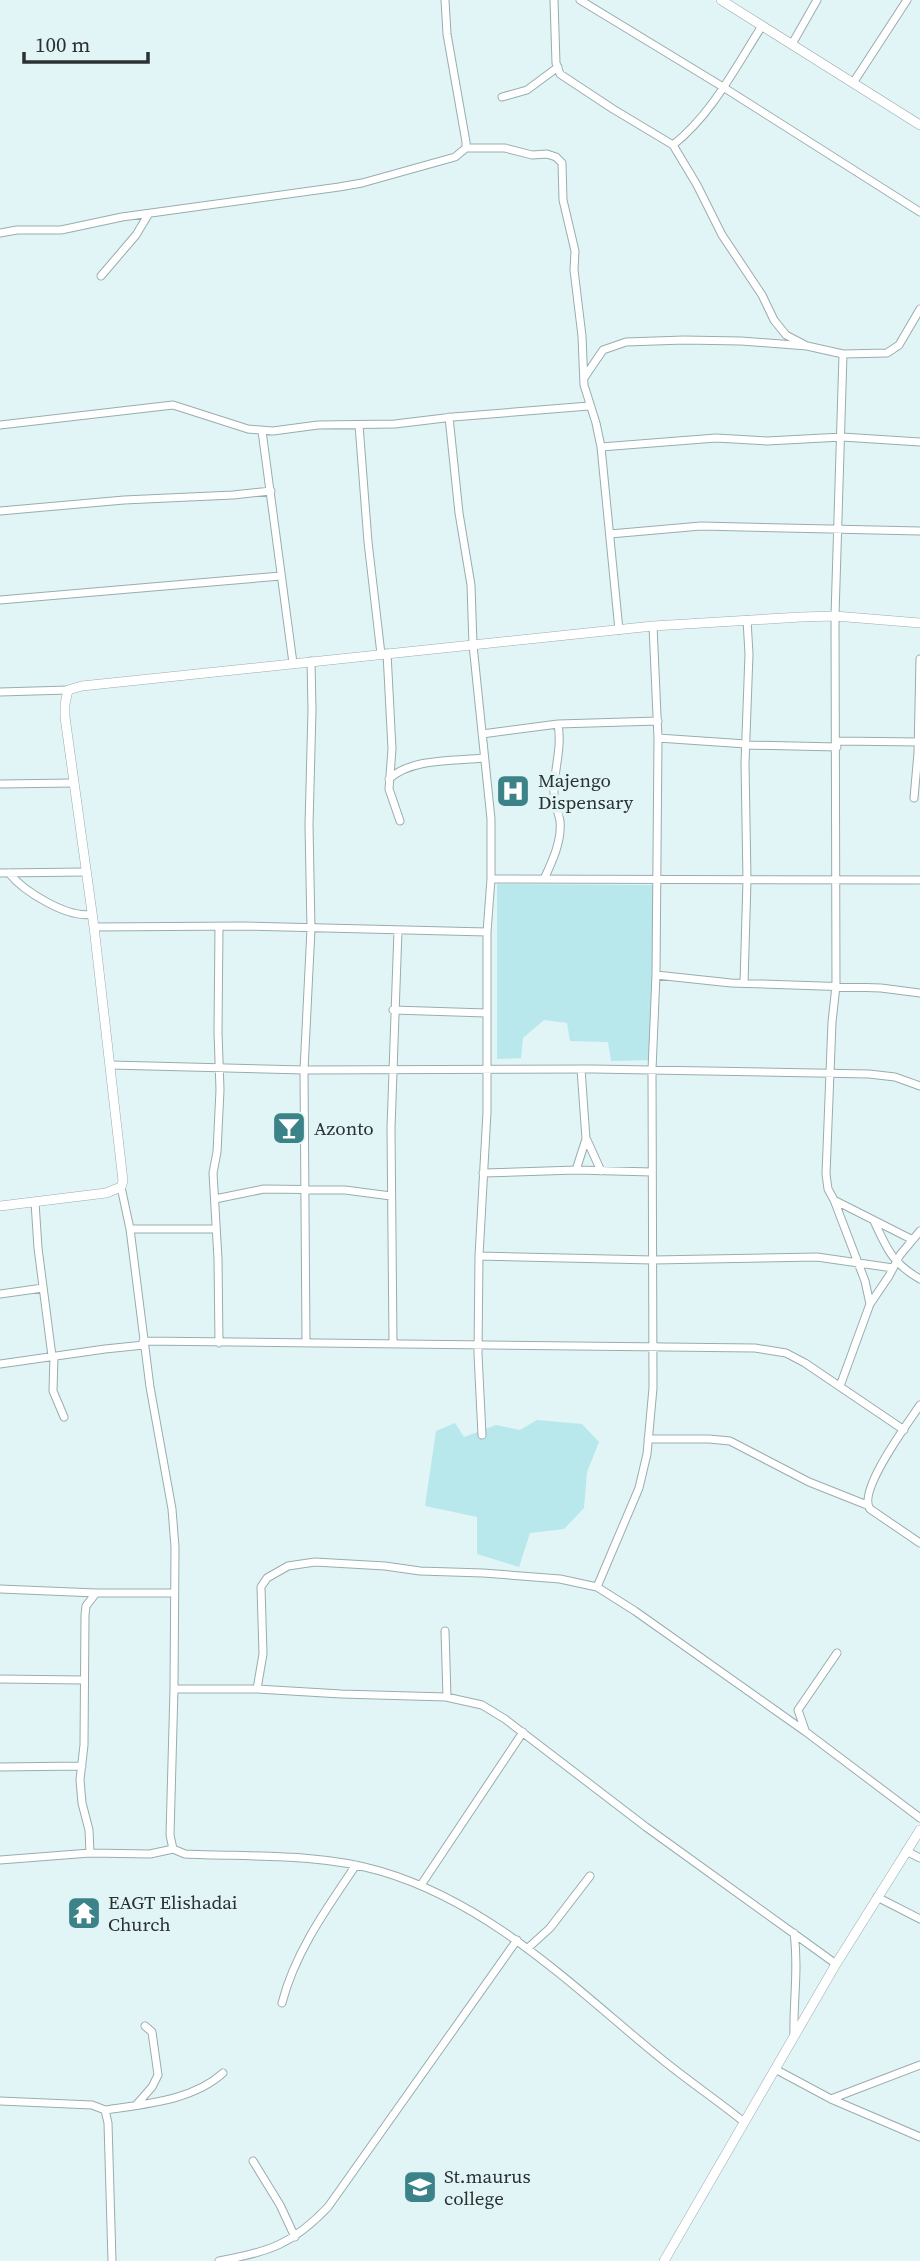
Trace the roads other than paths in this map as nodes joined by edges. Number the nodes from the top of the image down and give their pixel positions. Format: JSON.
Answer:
{"nodes":[{"id":1,"x":445,"y":0,"type":"edge"},
{"id":2,"x":554,"y":0,"type":"edge"},
{"id":3,"x":580,"y":0,"type":"edge"},
{"id":4,"x":721,"y":0,"type":"edge"},
{"id":5,"x":817,"y":0,"type":"edge"},
{"id":6,"x":907,"y":0,"type":"edge"},
{"id":7,"x":762,"y":26,"type":"junction"},
{"id":8,"x":792,"y":44,"type":"junction"},
{"id":9,"x":558,"y":67,"type":"junction"},
{"id":10,"x":853,"y":83,"type":"junction"},
{"id":11,"x":723,"y":87,"type":"junction"},
{"id":12,"x":502,"y":97,"type":"dead end"},
{"id":13,"x":920,"y":124,"type":"edge"},
{"id":14,"x":673,"y":145,"type":"junction"},
{"id":15,"x":466,"y":148,"type":"junction"},
{"id":16,"x":920,"y":212,"type":"edge"},
{"id":17,"x":148,"y":215,"type":"junction"},
{"id":18,"x":0,"y":233,"type":"edge"},
{"id":19,"x":101,"y":275,"type":"dead end"},
{"id":20,"x":920,"y":309,"type":"edge"},
{"id":21,"x":807,"y":346,"type":"junction"},
{"id":22,"x":843,"y":354,"type":"junction"},
{"id":23,"x":584,"y":378,"type":"junction"},
{"id":24,"x":589,"y":406,"type":"junction"},
{"id":25,"x":449,"y":417,"type":"junction"},
{"id":26,"x":0,"y":425,"type":"edge"},
{"id":27,"x":359,"y":425,"type":"junction"},
{"id":28,"x":262,"y":431,"type":"junction"},
{"id":29,"x":842,"y":437,"type":"junction"},
{"id":30,"x":920,"y":442,"type":"edge"},
{"id":31,"x":601,"y":447,"type":"junction"},
{"id":32,"x":271,"y":491,"type":"junction"},
{"id":33,"x":0,"y":510,"type":"edge"},
{"id":34,"x":839,"y":529,"type":"junction"},
{"id":35,"x":920,"y":531,"type":"edge"},
{"id":36,"x":610,"y":534,"type":"junction"},
{"id":37,"x":281,"y":576,"type":"junction"},
{"id":38,"x":0,"y":600,"type":"edge"},
{"id":39,"x":835,"y":616,"type":"junction"},
{"id":40,"x":747,"y":620,"type":"junction"},
{"id":41,"x":920,"y":623,"type":"edge"},
{"id":42,"x":653,"y":626,"type":"junction"},
{"id":43,"x":619,"y":630,"type":"junction"},
{"id":44,"x":473,"y":645,"type":"junction"},
{"id":45,"x":384,"y":653,"type":"junction"},
{"id":46,"x":920,"y":659,"type":"edge"},
{"id":47,"x":311,"y":661,"type":"junction"},
{"id":48,"x":293,"y":663,"type":"junction"},
{"id":49,"x":68,"y":690,"type":"junction"},
{"id":50,"x":0,"y":692,"type":"edge"},
{"id":51,"x":658,"y":720,"type":"junction"},
{"id":52,"x":558,"y":724,"type":"junction"},
{"id":53,"x":482,"y":734,"type":"junction"},
{"id":54,"x":658,"y":738,"type":"junction"},
{"id":55,"x":919,"y":742,"type":"edge"},
{"id":56,"x":837,"y":744,"type":"junction"},
{"id":57,"x":746,"y":745,"type":"junction"},
{"id":58,"x":484,"y":758,"type":"junction"},
{"id":59,"x":389,"y":780,"type":"junction"},
{"id":60,"x":73,"y":783,"type":"junction"},
{"id":61,"x":0,"y":784,"type":"edge"},
{"id":62,"x":914,"y":798,"type":"dead end"},
{"id":63,"x":400,"y":821,"type":"dead end"},
{"id":64,"x":85,"y":872,"type":"junction"},
{"id":65,"x":0,"y":873,"type":"edge"},
{"id":66,"x":9,"y":873,"type":"junction"},
{"id":67,"x":491,"y":879,"type":"junction"},
{"id":68,"x":544,"y":879,"type":"junction"},
{"id":69,"x":657,"y":879,"type":"junction"},
{"id":70,"x":747,"y":880,"type":"junction"},
{"id":71,"x":920,"y":880,"type":"edge"},
{"id":72,"x":835,"y":881,"type":"junction"},
{"id":73,"x":92,"y":914,"type":"junction"},
{"id":74,"x":94,"y":927,"type":"junction"},
{"id":75,"x":219,"y":928,"type":"junction"},
{"id":76,"x":311,"y":929,"type":"junction"},
{"id":77,"x":398,"y":930,"type":"junction"},
{"id":78,"x":487,"y":932,"type":"junction"},
{"id":79,"x":656,"y":975,"type":"junction"},
{"id":80,"x":744,"y":983,"type":"junction"},
{"id":81,"x":836,"y":986,"type":"junction"},
{"id":82,"x":920,"y":993,"type":"edge"},
{"id":83,"x":393,"y":1010,"type":"junction"},
{"id":84,"x":486,"y":1013,"type":"junction"},
{"id":85,"x":111,"y":1065,"type":"junction"},
{"id":86,"x":218,"y":1069,"type":"junction"},
{"id":87,"x":581,"y":1069,"type":"junction"},
{"id":88,"x":304,"y":1070,"type":"junction"},
{"id":89,"x":392,"y":1070,"type":"junction"},
{"id":90,"x":485,"y":1070,"type":"junction"},
{"id":91,"x":652,"y":1070,"type":"junction"},
{"id":92,"x":832,"y":1075,"type":"junction"},
{"id":93,"x":920,"y":1086,"type":"edge"},
{"id":94,"x":586,"y":1139,"type":"junction"},
{"id":95,"x":576,"y":1170,"type":"junction"},
{"id":96,"x":601,"y":1171,"type":"junction"},
{"id":97,"x":652,"y":1172,"type":"junction"},
{"id":98,"x":483,"y":1173,"type":"junction"},
{"id":99,"x":121,"y":1187,"type":"junction"},
{"id":100,"x":306,"y":1190,"type":"junction"},
{"id":101,"x":391,"y":1196,"type":"junction"},
{"id":102,"x":215,"y":1199,"type":"junction"},
{"id":103,"x":834,"y":1200,"type":"junction"},
{"id":104,"x":35,"y":1202,"type":"junction"},
{"id":105,"x":0,"y":1206,"type":"edge"},
{"id":106,"x":874,"y":1221,"type":"junction"},
{"id":107,"x":216,"y":1229,"type":"junction"},
{"id":108,"x":130,"y":1230,"type":"junction"},
{"id":109,"x":920,"y":1231,"type":"edge"},
{"id":110,"x":911,"y":1239,"type":"junction"},
{"id":111,"x":479,"y":1256,"type":"junction"},
{"id":112,"x":653,"y":1260,"type":"junction"},
{"id":113,"x":856,"y":1262,"type":"junction"},
{"id":114,"x":895,"y":1265,"type":"junction"},
{"id":115,"x":920,"y":1279,"type":"edge"},
{"id":116,"x":43,"y":1288,"type":"junction"},
{"id":117,"x":0,"y":1294,"type":"edge"},
{"id":118,"x":870,"y":1304,"type":"junction"},
{"id":119,"x":306,"y":1342,"type":"junction"},
{"id":120,"x":143,"y":1343,"type":"junction"},
{"id":121,"x":219,"y":1343,"type":"junction"},
{"id":122,"x":393,"y":1344,"type":"junction"},
{"id":123,"x":478,"y":1344,"type":"junction"},
{"id":124,"x":652,"y":1347,"type":"junction"},
{"id":125,"x":53,"y":1356,"type":"junction"},
{"id":126,"x":0,"y":1364,"type":"edge"},
{"id":127,"x":840,"y":1386,"type":"junction"},
{"id":128,"x":920,"y":1405,"type":"edge"},
{"id":129,"x":64,"y":1417,"type":"dead end"},
{"id":130,"x":904,"y":1430,"type":"junction"},
{"id":131,"x":482,"y":1435,"type":"dead end"},
{"id":132,"x":648,"y":1439,"type":"junction"},
{"id":133,"x":867,"y":1505,"type":"junction"},
{"id":134,"x":920,"y":1542,"type":"edge"},
{"id":135,"x":597,"y":1587,"type":"junction"},
{"id":136,"x":0,"y":1589,"type":"edge"},
{"id":137,"x":96,"y":1593,"type":"junction"},
{"id":138,"x":174,"y":1593,"type":"junction"},
{"id":139,"x":445,"y":1631,"type":"dead end"},
{"id":140,"x":837,"y":1653,"type":"dead end"},
{"id":141,"x":0,"y":1679,"type":"edge"},
{"id":142,"x":83,"y":1680,"type":"junction"},
{"id":143,"x":174,"y":1689,"type":"junction"},
{"id":144,"x":257,"y":1689,"type":"junction"},
{"id":145,"x":447,"y":1697,"type":"junction"},
{"id":146,"x":523,"y":1732,"type":"junction"},
{"id":147,"x":806,"y":1732,"type":"junction"},
{"id":148,"x":82,"y":1766,"type":"junction"},
{"id":149,"x":0,"y":1768,"type":"edge"},
{"id":150,"x":920,"y":1818,"type":"edge"},
{"id":151,"x":920,"y":1830,"type":"edge"},
{"id":152,"x":173,"y":1849,"type":"junction"},
{"id":153,"x":906,"y":1851,"type":"junction"},
{"id":154,"x":90,"y":1853,"type":"junction"},
{"id":155,"x":920,"y":1858,"type":"edge"},
{"id":156,"x":0,"y":1860,"type":"edge"},
{"id":157,"x":356,"y":1865,"type":"junction"},
{"id":158,"x":590,"y":1875,"type":"dead end"},
{"id":159,"x":421,"y":1885,"type":"junction"},
{"id":160,"x":877,"y":1897,"type":"junction"},
{"id":161,"x":920,"y":1919,"type":"edge"},
{"id":162,"x":794,"y":1933,"type":"junction"},
{"id":163,"x":517,"y":1940,"type":"junction"},
{"id":164,"x":527,"y":1948,"type":"junction"},
{"id":165,"x":836,"y":1964,"type":"junction"},
{"id":166,"x":282,"y":2003,"type":"dead end"},
{"id":167,"x":145,"y":2026,"type":"dead end"},
{"id":168,"x":794,"y":2036,"type":"junction"},
{"id":169,"x":920,"y":2065,"type":"edge"},
{"id":170,"x":775,"y":2069,"type":"junction"},
{"id":171,"x":223,"y":2073,"type":"dead end"},
{"id":172,"x":831,"y":2099,"type":"junction"},
{"id":173,"x":0,"y":2101,"type":"edge"},
{"id":174,"x":137,"y":2104,"type":"junction"},
{"id":175,"x":104,"y":2110,"type":"junction"},
{"id":176,"x":744,"y":2122,"type":"junction"},
{"id":177,"x":920,"y":2137,"type":"edge"},
{"id":178,"x":253,"y":2161,"type":"dead end"},
{"id":179,"x":295,"y":2237,"type":"junction"},
{"id":180,"x":112,"y":2261,"type":"edge"},
{"id":181,"x":219,"y":2261,"type":"edge"},
{"id":182,"x":664,"y":2261,"type":"edge"}],
"edges":[{"from":1,"to":15,"type":"street"},
{"from":2,"to":9,"type":"street"},
{"from":3,"to":11,"type":"street"},
{"from":4,"to":7,"type":"street"},
{"from":5,"to":8,"type":"street"},
{"from":6,"to":10,"type":"street"},
{"from":7,"to":8,"type":"street"},
{"from":7,"to":11,"type":"street"},
{"from":8,"to":10,"type":"street"},
{"from":9,"to":12,"type":"street"},
{"from":9,"to":14,"type":"street"},
{"from":10,"to":13,"type":"street"},
{"from":11,"to":14,"type":"street"},
{"from":11,"to":16,"type":"street"},
{"from":14,"to":21,"type":"street"},
{"from":15,"to":17,"type":"street"},
{"from":15,"to":23,"type":"street"},
{"from":17,"to":18,"type":"street"},
{"from":17,"to":19,"type":"street"},
{"from":20,"to":22,"type":"street"},
{"from":21,"to":22,"type":"street"},
{"from":21,"to":23,"type":"street"},
{"from":22,"to":29,"type":"street"},
{"from":23,"to":24,"type":"street"},
{"from":24,"to":25,"type":"street"},
{"from":24,"to":31,"type":"street"},
{"from":25,"to":27,"type":"street"},
{"from":25,"to":44,"type":"street"},
{"from":26,"to":28,"type":"street"},
{"from":27,"to":28,"type":"street"},
{"from":27,"to":45,"type":"street"},
{"from":28,"to":32,"type":"street"},
{"from":29,"to":30,"type":"street"},
{"from":29,"to":31,"type":"street"},
{"from":29,"to":34,"type":"street"},
{"from":31,"to":36,"type":"street"},
{"from":32,"to":33,"type":"street"},
{"from":32,"to":37,"type":"street"},
{"from":34,"to":35,"type":"street"},
{"from":34,"to":36,"type":"street"},
{"from":34,"to":39,"type":"street"},
{"from":36,"to":43,"type":"street"},
{"from":37,"to":38,"type":"street"},
{"from":37,"to":48,"type":"street"},
{"from":39,"to":40,"type":"street"},
{"from":39,"to":41,"type":"street"},
{"from":39,"to":56,"type":"street"},
{"from":40,"to":42,"type":"street"},
{"from":40,"to":57,"type":"street"},
{"from":42,"to":43,"type":"street"},
{"from":42,"to":51,"type":"street"},
{"from":43,"to":44,"type":"street"},
{"from":44,"to":45,"type":"street"},
{"from":44,"to":53,"type":"street"},
{"from":45,"to":47,"type":"street"},
{"from":45,"to":59,"type":"street"},
{"from":46,"to":55,"type":"street"},
{"from":47,"to":48,"type":"street"},
{"from":47,"to":76,"type":"street"},
{"from":48,"to":49,"type":"street"},
{"from":49,"to":50,"type":"street"},
{"from":49,"to":60,"type":"street"},
{"from":51,"to":52,"type":"street"},
{"from":51,"to":54,"type":"street"},
{"from":52,"to":53,"type":"street"},
{"from":52,"to":68,"type":"street"},
{"from":53,"to":58,"type":"street"},
{"from":54,"to":57,"type":"street"},
{"from":54,"to":69,"type":"street"},
{"from":55,"to":56,"type":"street"},
{"from":55,"to":62,"type":"street"},
{"from":56,"to":57,"type":"street"},
{"from":56,"to":72,"type":"street"},
{"from":57,"to":70,"type":"street"},
{"from":58,"to":59,"type":"street"},
{"from":58,"to":67,"type":"street"},
{"from":59,"to":63,"type":"street"},
{"from":60,"to":61,"type":"street"},
{"from":60,"to":64,"type":"street"},
{"from":64,"to":66,"type":"street"},
{"from":64,"to":73,"type":"street"},
{"from":65,"to":66,"type":"street"},
{"from":66,"to":73,"type":"street"},
{"from":67,"to":68,"type":"street"},
{"from":67,"to":78,"type":"street"},
{"from":68,"to":69,"type":"street"},
{"from":69,"to":70,"type":"street"},
{"from":69,"to":79,"type":"street"},
{"from":70,"to":72,"type":"street"},
{"from":70,"to":80,"type":"street"},
{"from":71,"to":72,"type":"street"},
{"from":72,"to":81,"type":"street"},
{"from":73,"to":74,"type":"street"},
{"from":74,"to":75,"type":"street"},
{"from":74,"to":85,"type":"street"},
{"from":75,"to":76,"type":"street"},
{"from":75,"to":86,"type":"street"},
{"from":76,"to":77,"type":"street"},
{"from":76,"to":88,"type":"street"},
{"from":77,"to":78,"type":"street"},
{"from":77,"to":83,"type":"street"},
{"from":78,"to":84,"type":"street"},
{"from":79,"to":80,"type":"street"},
{"from":79,"to":91,"type":"street"},
{"from":80,"to":81,"type":"street"},
{"from":81,"to":82,"type":"street"},
{"from":81,"to":92,"type":"street"},
{"from":83,"to":84,"type":"street"},
{"from":83,"to":89,"type":"street"},
{"from":84,"to":90,"type":"street"},
{"from":85,"to":86,"type":"street"},
{"from":85,"to":99,"type":"street"},
{"from":86,"to":88,"type":"street"},
{"from":86,"to":102,"type":"street"},
{"from":87,"to":90,"type":"street"},
{"from":87,"to":91,"type":"street"},
{"from":87,"to":94,"type":"street"},
{"from":88,"to":89,"type":"street"},
{"from":88,"to":100,"type":"street"},
{"from":89,"to":90,"type":"street"},
{"from":89,"to":101,"type":"street"},
{"from":90,"to":98,"type":"street"},
{"from":91,"to":92,"type":"street"},
{"from":91,"to":97,"type":"street"},
{"from":92,"to":93,"type":"street"},
{"from":92,"to":103,"type":"street"},
{"from":94,"to":95,"type":"street"},
{"from":94,"to":96,"type":"street"},
{"from":95,"to":96,"type":"street"},
{"from":95,"to":98,"type":"street"},
{"from":96,"to":97,"type":"street"},
{"from":97,"to":112,"type":"street"},
{"from":98,"to":111,"type":"street"},
{"from":99,"to":104,"type":"street"},
{"from":99,"to":108,"type":"street"},
{"from":100,"to":101,"type":"street"},
{"from":100,"to":102,"type":"street"},
{"from":100,"to":119,"type":"street"},
{"from":101,"to":122,"type":"street"},
{"from":102,"to":107,"type":"street"},
{"from":103,"to":106,"type":"street"},
{"from":103,"to":113,"type":"street"},
{"from":104,"to":105,"type":"street"},
{"from":104,"to":116,"type":"street"},
{"from":106,"to":110,"type":"street"},
{"from":106,"to":114,"type":"street"},
{"from":107,"to":108,"type":"street"},
{"from":107,"to":121,"type":"street"},
{"from":108,"to":120,"type":"street"},
{"from":109,"to":110,"type":"street"},
{"from":110,"to":114,"type":"street"},
{"from":111,"to":112,"type":"street"},
{"from":111,"to":123,"type":"street"},
{"from":112,"to":113,"type":"street"},
{"from":112,"to":124,"type":"street"},
{"from":113,"to":114,"type":"street"},
{"from":113,"to":118,"type":"street"},
{"from":114,"to":115,"type":"street"},
{"from":114,"to":118,"type":"street"},
{"from":116,"to":117,"type":"street"},
{"from":116,"to":125,"type":"street"},
{"from":118,"to":127,"type":"street"},
{"from":119,"to":121,"type":"street"},
{"from":119,"to":122,"type":"street"},
{"from":120,"to":121,"type":"street"},
{"from":120,"to":125,"type":"street"},
{"from":120,"to":138,"type":"street"},
{"from":122,"to":123,"type":"street"},
{"from":123,"to":124,"type":"street"},
{"from":123,"to":131,"type":"street"},
{"from":124,"to":127,"type":"street"},
{"from":124,"to":132,"type":"street"},
{"from":125,"to":126,"type":"street"},
{"from":125,"to":129,"type":"street"},
{"from":127,"to":130,"type":"street"},
{"from":128,"to":130,"type":"street"},
{"from":130,"to":133,"type":"street"},
{"from":132,"to":133,"type":"street"},
{"from":132,"to":135,"type":"street"},
{"from":133,"to":134,"type":"street"},
{"from":135,"to":144,"type":"street"},
{"from":135,"to":147,"type":"street"},
{"from":136,"to":137,"type":"street"},
{"from":137,"to":138,"type":"street"},
{"from":137,"to":142,"type":"street"},
{"from":138,"to":143,"type":"street"},
{"from":139,"to":145,"type":"street"},
{"from":140,"to":147,"type":"street"},
{"from":141,"to":142,"type":"street"},
{"from":142,"to":148,"type":"street"},
{"from":143,"to":144,"type":"street"},
{"from":143,"to":152,"type":"street"},
{"from":144,"to":145,"type":"street"},
{"from":145,"to":146,"type":"street"},
{"from":146,"to":159,"type":"street"},
{"from":146,"to":162,"type":"street"},
{"from":147,"to":150,"type":"street"},
{"from":148,"to":149,"type":"street"},
{"from":148,"to":154,"type":"street"},
{"from":151,"to":153,"type":"street"},
{"from":152,"to":154,"type":"street"},
{"from":152,"to":157,"type":"street"},
{"from":153,"to":155,"type":"street"},
{"from":153,"to":160,"type":"street"},
{"from":154,"to":156,"type":"street"},
{"from":157,"to":159,"type":"street"},
{"from":157,"to":166,"type":"street"},
{"from":158,"to":164,"type":"street"},
{"from":159,"to":163,"type":"street"},
{"from":160,"to":161,"type":"street"},
{"from":160,"to":165,"type":"street"},
{"from":162,"to":165,"type":"street"},
{"from":162,"to":168,"type":"street"},
{"from":163,"to":164,"type":"street"},
{"from":163,"to":179,"type":"street"},
{"from":164,"to":176,"type":"street"},
{"from":165,"to":168,"type":"street"},
{"from":167,"to":174,"type":"street"},
{"from":168,"to":170,"type":"street"},
{"from":169,"to":172,"type":"street"},
{"from":170,"to":172,"type":"street"},
{"from":170,"to":176,"type":"street"},
{"from":171,"to":174,"type":"street"},
{"from":172,"to":177,"type":"street"},
{"from":173,"to":175,"type":"street"},
{"from":174,"to":175,"type":"street"},
{"from":175,"to":180,"type":"street"},
{"from":176,"to":182,"type":"street"},
{"from":178,"to":179,"type":"street"},
{"from":179,"to":181,"type":"street"}]}
